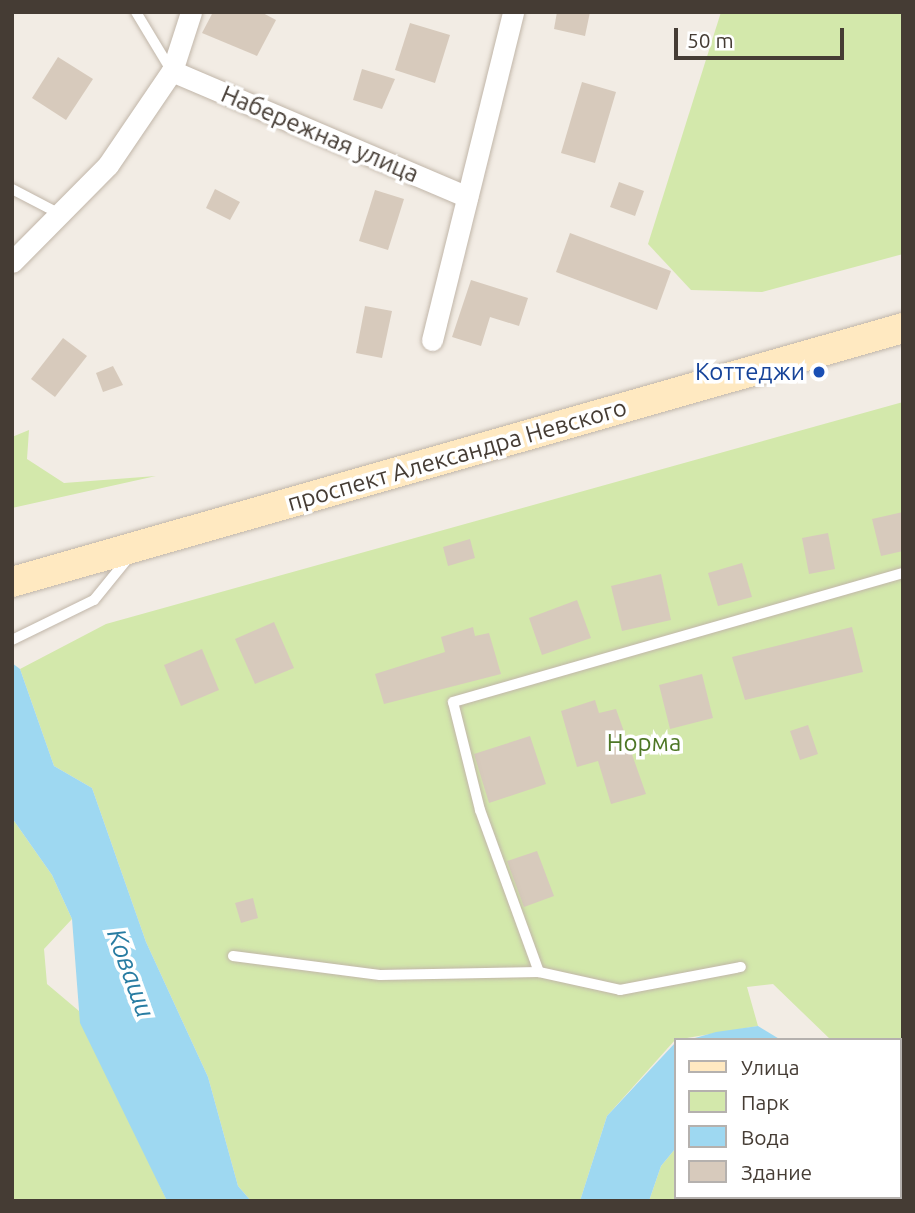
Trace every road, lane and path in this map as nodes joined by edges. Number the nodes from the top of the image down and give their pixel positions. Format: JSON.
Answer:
{"nodes":[{"id":1,"x":136,"y":12,"type":"edge"},
{"id":2,"x":191,"y":12,"type":"edge"},
{"id":3,"x":513,"y":12,"type":"edge"},
{"id":4,"x":172,"y":71,"type":"junction"},
{"id":5,"x":12,"y":189,"type":"edge"},
{"id":6,"x":467,"y":197,"type":"junction"},
{"id":7,"x":62,"y":215,"type":"junction"},
{"id":8,"x":12,"y":262,"type":"edge"},
{"id":9,"x":903,"y":328,"type":"edge"},
{"id":10,"x":432,"y":340,"type":"dead end"},
{"id":11,"x":138,"y":546,"type":"junction"},
{"id":12,"x":903,"y":573,"type":"edge"},
{"id":13,"x":17,"y":580,"type":"edge"},
{"id":14,"x":12,"y":640,"type":"edge"},
{"id":15,"x":233,"y":956,"type":"dead end"},
{"id":16,"x":741,"y":967,"type":"dead end"},
{"id":17,"x":539,"y":972,"type":"junction"}],
"edges":[{"from":1,"to":4,"type":"lane"},
{"from":2,"to":4,"type":"street"},
{"from":3,"to":6,"type":"street"},
{"from":4,"to":6,"type":"street","name":"Набережная улица"},
{"from":4,"to":7,"type":"street"},
{"from":5,"to":7,"type":"lane"},
{"from":6,"to":10,"type":"street"},
{"from":7,"to":8,"type":"street"},
{"from":9,"to":11,"type":"main road","name":"проспект Александра Невского"},
{"from":11,"to":13,"type":"main road","name":"проспект Александра Невского"},
{"from":11,"to":14,"type":"lane"},
{"from":12,"to":17,"type":"lane"},
{"from":15,"to":17,"type":"lane"},
{"from":16,"to":17,"type":"lane"}]}
